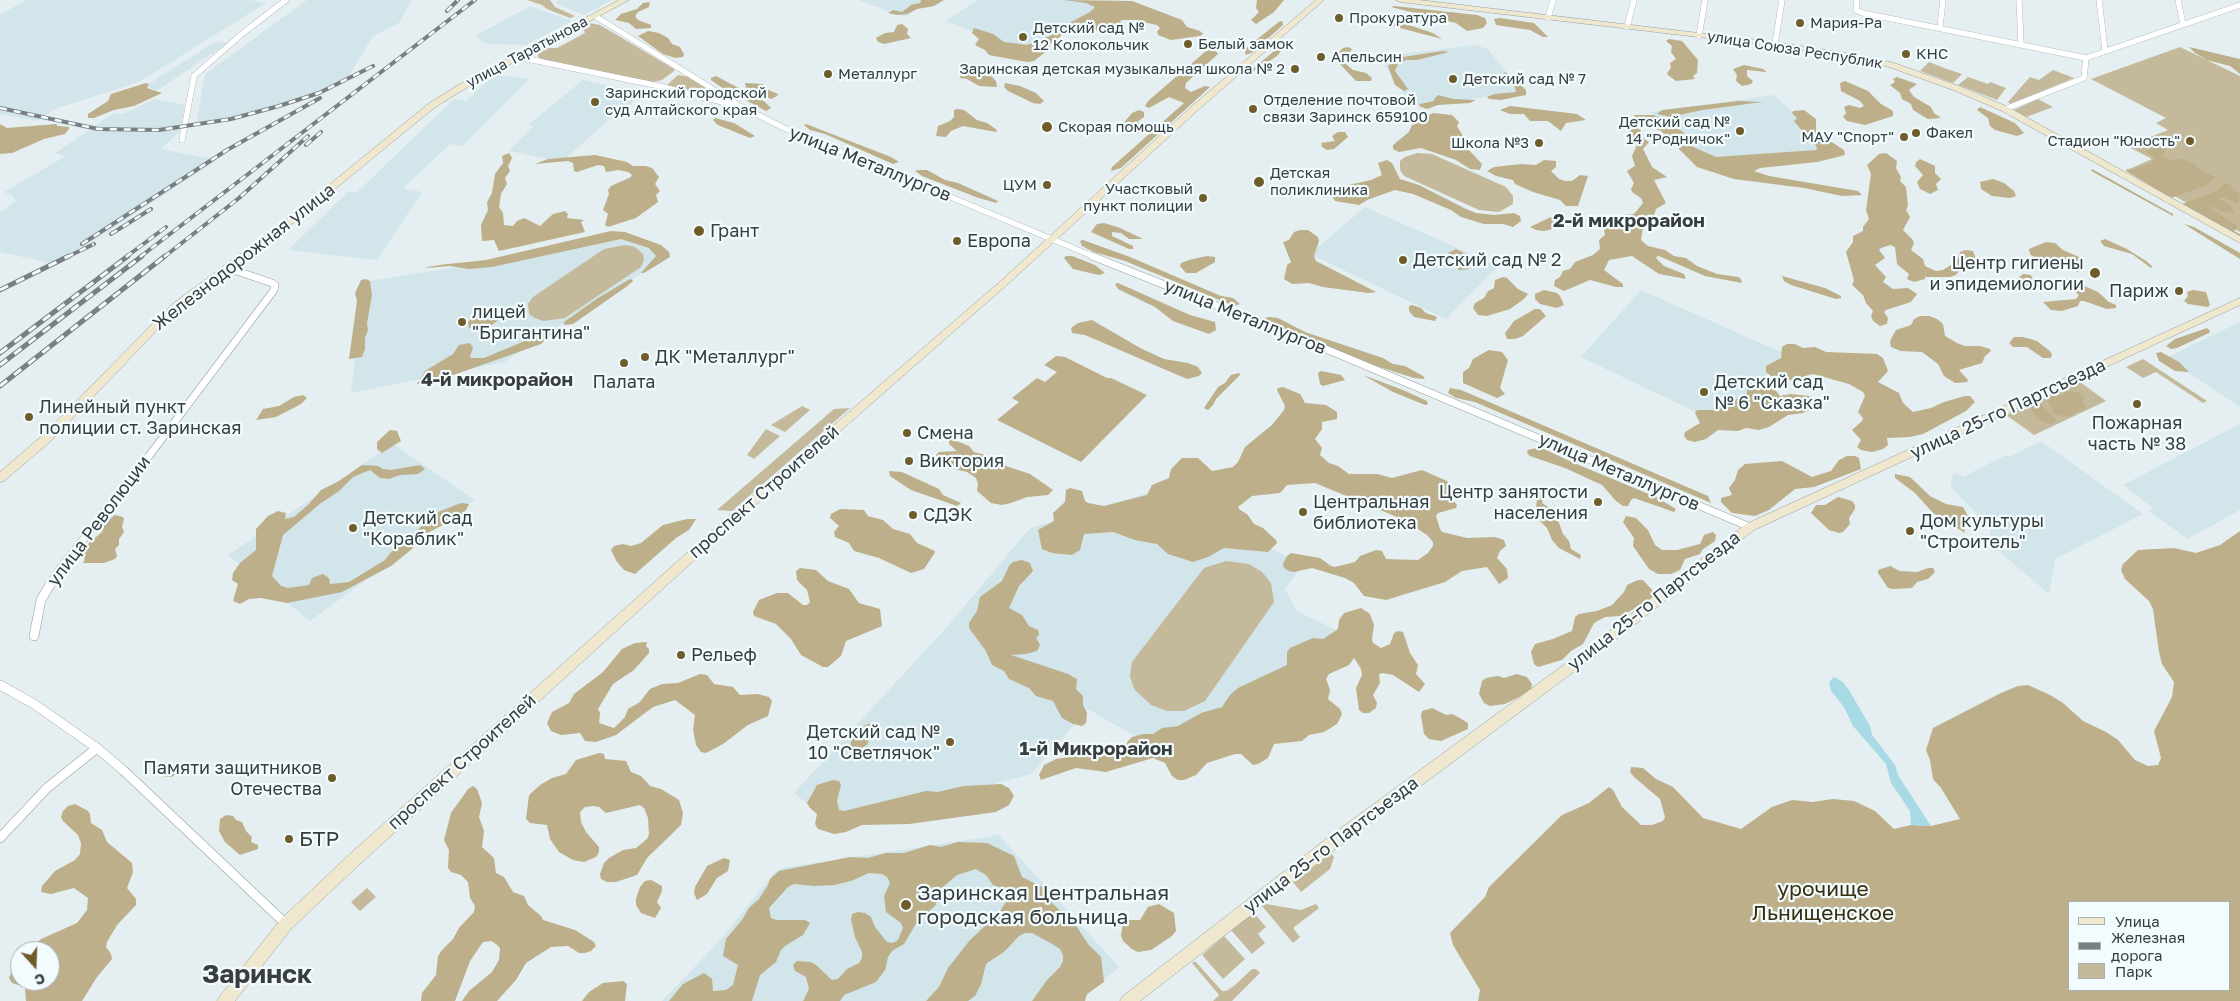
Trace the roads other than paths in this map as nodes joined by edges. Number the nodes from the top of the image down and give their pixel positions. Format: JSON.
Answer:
{"nodes":[{"id":1,"x":286,"y":0,"type":"edge"},
{"id":2,"x":625,"y":0,"type":"edge"},
{"id":3,"x":1320,"y":0,"type":"edge"},
{"id":4,"x":1400,"y":0,"type":"edge"},
{"id":5,"x":1553,"y":0,"type":"edge"},
{"id":6,"x":1634,"y":0,"type":"edge"},
{"id":7,"x":1705,"y":0,"type":"edge"},
{"id":8,"x":1782,"y":0,"type":"edge"},
{"id":9,"x":1857,"y":0,"type":"edge"},
{"id":10,"x":1943,"y":0,"type":"edge"},
{"id":11,"x":2019,"y":0,"type":"edge"},
{"id":12,"x":2099,"y":0,"type":"edge"},
{"id":13,"x":2178,"y":0,"type":"edge"},
{"id":14,"x":2240,"y":5,"type":"edge"},
{"id":15,"x":596,"y":16,"type":"junction"},
{"id":16,"x":1548,"y":18,"type":"junction"},
{"id":17,"x":2183,"y":24,"type":"junction"},
{"id":18,"x":1626,"y":27,"type":"junction"},
{"id":19,"x":1940,"y":27,"type":"junction"},
{"id":20,"x":1699,"y":36,"type":"junction"},
{"id":21,"x":2021,"y":43,"type":"junction"},
{"id":22,"x":1775,"y":44,"type":"junction"},
{"id":23,"x":2105,"y":50,"type":"junction"},
{"id":24,"x":518,"y":57,"type":"junction"},
{"id":25,"x":2086,"y":58,"type":"junction"},
{"id":26,"x":431,"y":106,"type":"joint"},
{"id":27,"x":740,"y":106,"type":"junction"},
{"id":28,"x":2005,"y":110,"type":"junction"},
{"id":29,"x":182,"y":140,"type":"dead end"},
{"id":30,"x":1052,"y":238,"type":"junction"},
{"id":31,"x":2240,"y":240,"type":"edge"},
{"id":32,"x":228,"y":268,"type":"junction"},
{"id":33,"x":2240,"y":301,"type":"edge"},
{"id":34,"x":0,"y":478,"type":"edge"},
{"id":35,"x":1750,"y":527,"type":"junction"},
{"id":36,"x":34,"y":636,"type":"dead end"},
{"id":37,"x":0,"y":685,"type":"edge"},
{"id":38,"x":97,"y":748,"type":"junction"},
{"id":39,"x":0,"y":838,"type":"edge"},
{"id":40,"x":286,"y":924,"type":"junction"},
{"id":41,"x":225,"y":1001,"type":"edge"},
{"id":42,"x":1128,"y":1001,"type":"edge"}],
"edges":[{"from":1,"to":29,"type":"street"},
{"from":2,"to":15,"type":"street","name":"улица Таратынова"},
{"from":3,"to":30,"type":"street","name":"проспект Строителей"},
{"from":4,"to":16,"type":"street","name":"улица Союза Республик"},
{"from":5,"to":16,"type":"street"},
{"from":6,"to":18,"type":"street"},
{"from":7,"to":20,"type":"street"},
{"from":8,"to":22,"type":"street"},
{"from":9,"to":19,"type":"street"},
{"from":10,"to":19,"type":"street"},
{"from":11,"to":21,"type":"street"},
{"from":12,"to":23,"type":"street"},
{"from":13,"to":17,"type":"street"},
{"from":14,"to":17,"type":"street"},
{"from":15,"to":24,"type":"street","name":"улица Таратынова"},
{"from":15,"to":27,"type":"street","name":"улица Металлургов"},
{"from":16,"to":18,"type":"street","name":"улица Союза Республик"},
{"from":17,"to":23,"type":"street"},
{"from":18,"to":20,"type":"street","name":"улица Союза Республик"},
{"from":19,"to":21,"type":"street"},
{"from":20,"to":22,"type":"street","name":"улица Союза Республик"},
{"from":21,"to":25,"type":"street"},
{"from":22,"to":28,"type":"street","name":"улица Союза Республик"},
{"from":23,"to":25,"type":"street"},
{"from":24,"to":26,"type":"street","name":"улица Таратынова"},
{"from":24,"to":27,"type":"street","name":"улица Металлургов"},
{"from":25,"to":28,"type":"street"},
{"from":26,"to":32,"type":"street","name":"Железнодорожная улица"},
{"from":27,"to":30,"type":"street","name":"улица Металлургов"},
{"from":28,"to":31,"type":"street","name":"улица Союза Республик"},
{"from":30,"to":35,"type":"street","name":"улица Металлургов"},
{"from":30,"to":40,"type":"street","name":"проспект Строителей"},
{"from":32,"to":34,"type":"street","name":"Железнодорожная улица"},
{"from":32,"to":36,"type":"street","name":"улица Революции"},
{"from":33,"to":35,"type":"street","name":"улица 25-го Партсъезда"},
{"from":35,"to":42,"type":"street","name":"улица 25-го Партсъезда"},
{"from":37,"to":38,"type":"street"},
{"from":38,"to":39,"type":"street"},
{"from":38,"to":40,"type":"street"},
{"from":40,"to":41,"type":"street","name":"проспект Строителей"}]}
